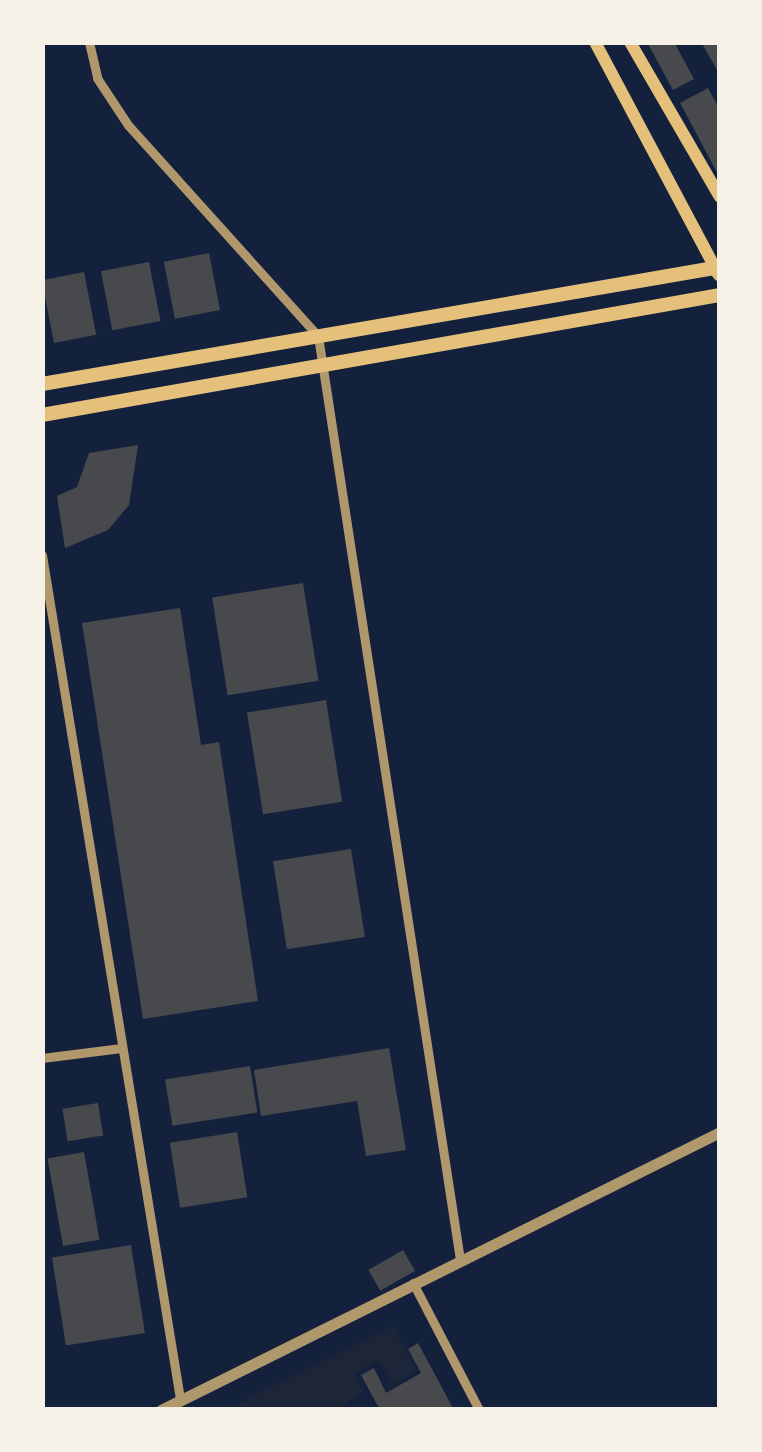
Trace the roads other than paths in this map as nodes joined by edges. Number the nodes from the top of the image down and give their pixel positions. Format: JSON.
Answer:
{"nodes":[{"id":1,"x":88,"y":42,"type":"edge"},
{"id":2,"x":595,"y":42,"type":"edge"},
{"id":3,"x":630,"y":42,"type":"edge"},
{"id":4,"x":720,"y":197,"type":"edge"},
{"id":5,"x":718,"y":270,"type":"edge"},
{"id":6,"x":720,"y":296,"type":"edge"},
{"id":7,"x":318,"y":336,"type":"junction"},
{"id":8,"x":323,"y":366,"type":"junction"},
{"id":9,"x":42,"y":384,"type":"edge"},
{"id":10,"x":42,"y":415,"type":"edge"},
{"id":11,"x":42,"y":555,"type":"edge"},
{"id":12,"x":121,"y":1048,"type":"junction"},
{"id":13,"x":42,"y":1058,"type":"edge"},
{"id":14,"x":720,"y":1132,"type":"edge"},
{"id":15,"x":460,"y":1260,"type":"junction"},
{"id":16,"x":413,"y":1284,"type":"junction"},
{"id":17,"x":180,"y":1399,"type":"junction"},
{"id":18,"x":160,"y":1410,"type":"edge"},
{"id":19,"x":479,"y":1410,"type":"edge"}],
"edges":[{"from":1,"to":7,"type":"street"},
{"from":2,"to":5,"type":"main road"},
{"from":3,"to":4,"type":"main road"},
{"from":5,"to":7,"type":"main road"},
{"from":6,"to":8,"type":"main road"},
{"from":7,"to":8,"type":"street"},
{"from":7,"to":9,"type":"main road"},
{"from":8,"to":10,"type":"main road"},
{"from":8,"to":15,"type":"street"},
{"from":11,"to":12,"type":"street"},
{"from":12,"to":13,"type":"street"},
{"from":12,"to":17,"type":"street"},
{"from":14,"to":15,"type":"street"},
{"from":15,"to":16,"type":"street"},
{"from":16,"to":17,"type":"street"},
{"from":16,"to":19,"type":"street"},
{"from":17,"to":18,"type":"street"}]}
